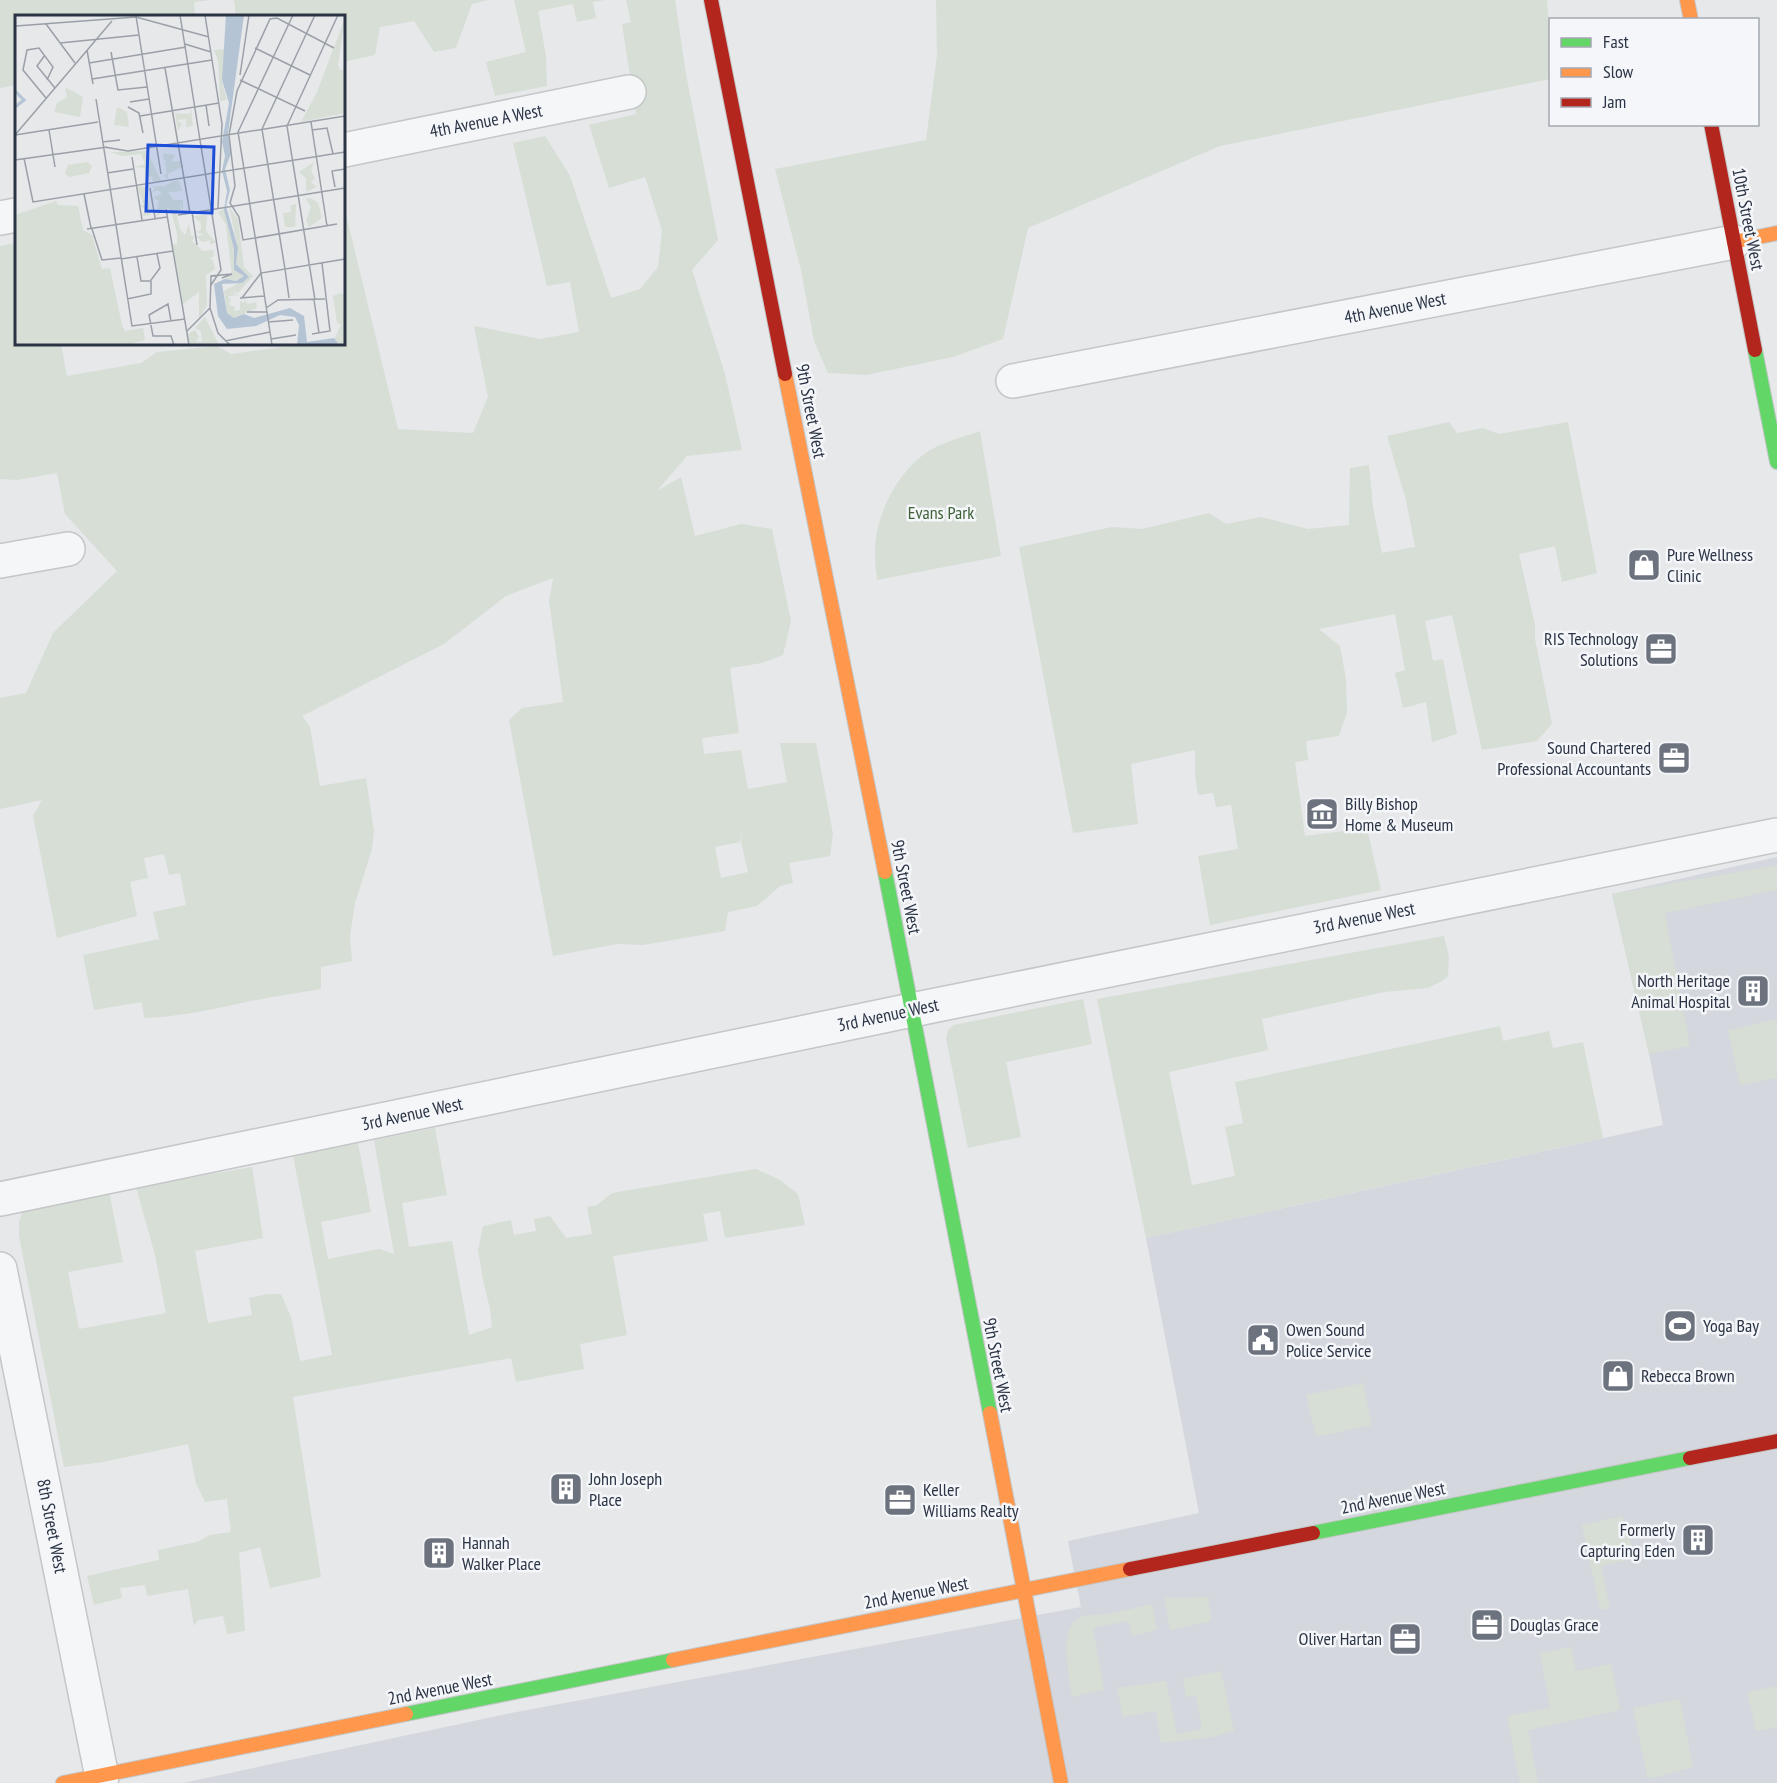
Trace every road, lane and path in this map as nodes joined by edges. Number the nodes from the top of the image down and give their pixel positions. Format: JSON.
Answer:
{"nodes":[{"id":1,"x":711,"y":0,"type":"edge"},
{"id":2,"x":1687,"y":0,"type":"edge"},
{"id":3,"x":1691,"y":18,"type":"edge"},
{"id":4,"x":629,"y":92,"type":"dead end"},
{"id":5,"x":1711,"y":126,"type":"edge"},
{"id":6,"x":345,"y":150,"type":"edge"},
{"id":7,"x":15,"y":215,"type":"edge"},
{"id":8,"x":0,"y":218,"type":"edge"},
{"id":9,"x":1777,"y":233,"type":"edge"},
{"id":10,"x":1734,"y":242,"type":"junction"},
{"id":11,"x":1013,"y":381,"type":"dead end"},
{"id":12,"x":1777,"y":462,"type":"edge"},
{"id":13,"x":68,"y":549,"type":"dead end"},
{"id":14,"x":0,"y":561,"type":"edge"},
{"id":15,"x":1777,"y":835,"type":"edge"},
{"id":16,"x":912,"y":1010,"type":"junction"},
{"id":17,"x":0,"y":1199,"type":"edge"},
{"id":18,"x":0,"y":1269,"type":"edge"},
{"id":19,"x":1777,"y":1441,"type":"edge"},
{"id":20,"x":1022,"y":1590,"type":"junction"},
{"id":21,"x":103,"y":1780,"type":"edge"},
{"id":22,"x":63,"y":1783,"type":"edge"},
{"id":23,"x":1061,"y":1783,"type":"edge"}],
"edges":[{"from":1,"to":16,"type":"street","name":"9th Street West"},
{"from":2,"to":3,"type":"street"},
{"from":4,"to":6,"type":"street","name":"4th Avenue A West"},
{"from":5,"to":10,"type":"street","name":"10th Street West"},
{"from":7,"to":8,"type":"street"},
{"from":9,"to":10,"type":"street","name":"4th Avenue West"},
{"from":10,"to":11,"type":"street","name":"4th Avenue West"},
{"from":10,"to":12,"type":"street","name":"10th Street West"},
{"from":13,"to":14,"type":"street"},
{"from":15,"to":16,"type":"street","name":"3rd Avenue West"},
{"from":16,"to":17,"type":"street","name":"3rd Avenue West"},
{"from":16,"to":20,"type":"street","name":"9th Street West"},
{"from":18,"to":21,"type":"street","name":"8th Street West"},
{"from":19,"to":20,"type":"street","name":"2nd Avenue West"},
{"from":20,"to":21,"type":"street","name":"2nd Avenue West"},
{"from":20,"to":23,"type":"street","name":"9th Street West"},
{"from":21,"to":22,"type":"street","name":"2nd Avenue West"}]}
